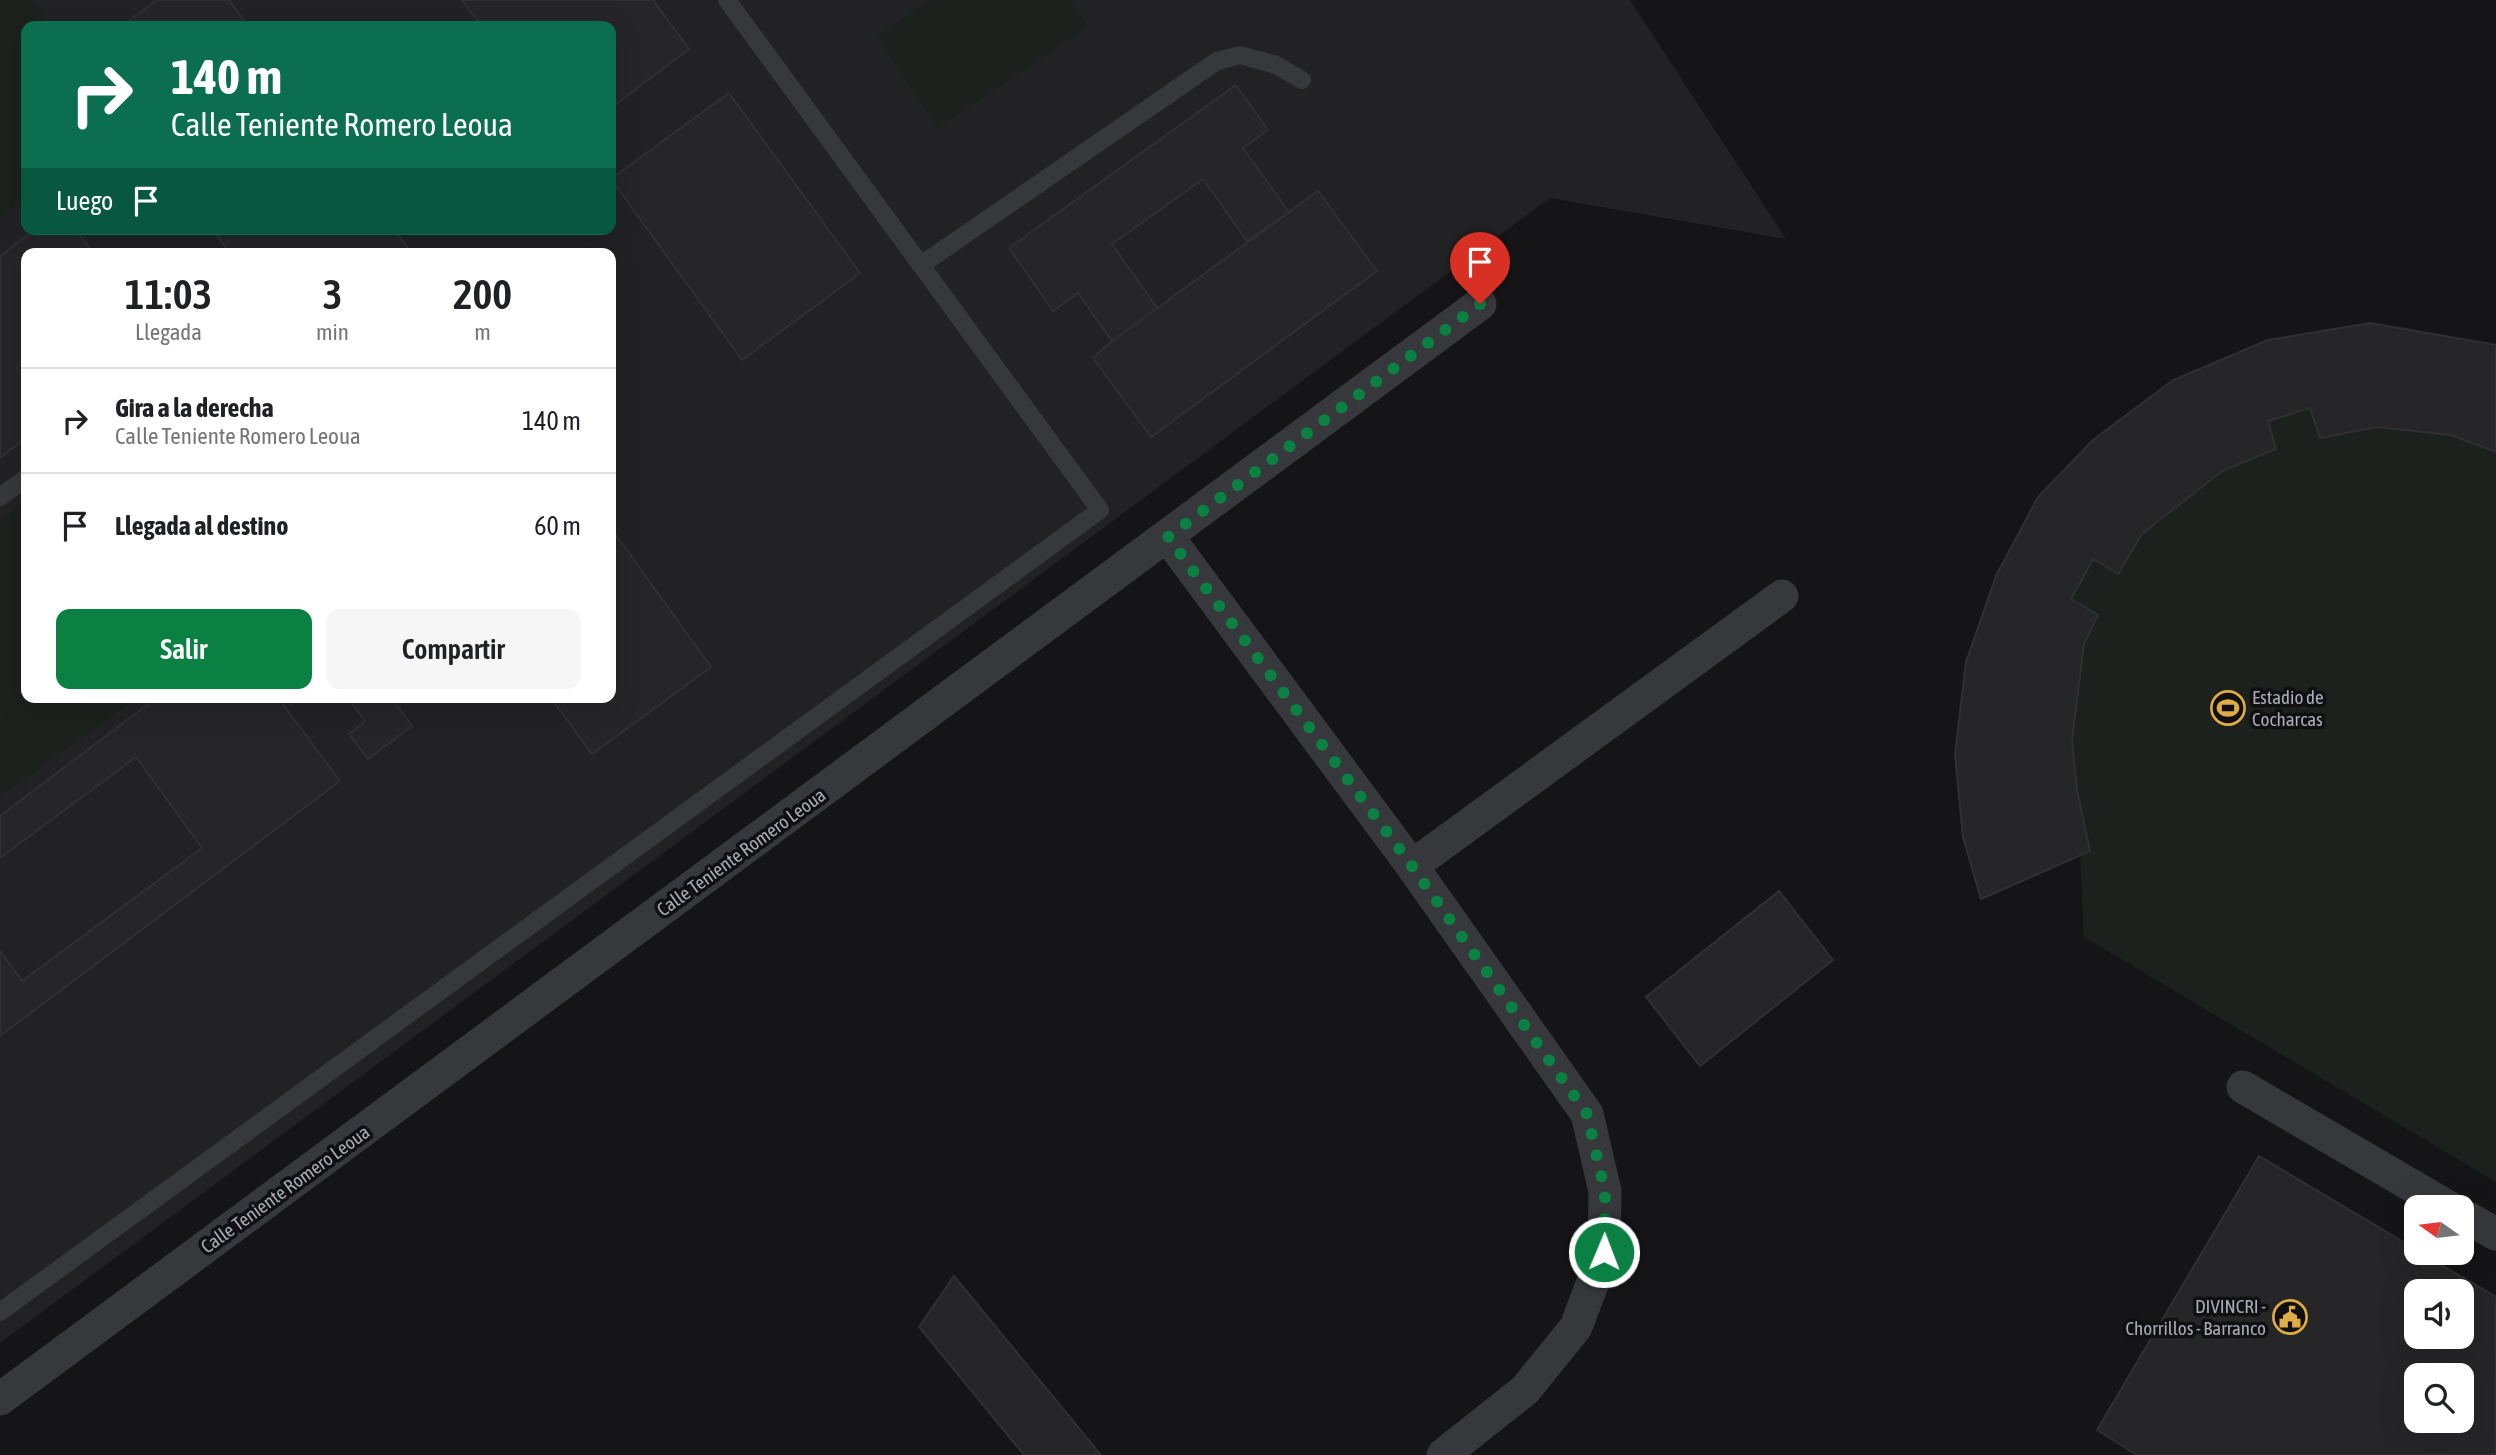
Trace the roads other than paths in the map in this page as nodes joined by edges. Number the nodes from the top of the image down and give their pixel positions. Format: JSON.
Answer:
{"nodes":[{"id":1,"x":727,"y":0,"type":"edge"},
{"id":2,"x":1302,"y":80,"type":"dead end"},
{"id":3,"x":921,"y":265,"type":"junction"},
{"id":4,"x":1480,"y":304,"type":"dead end"},
{"id":5,"x":21,"y":482,"type":"edge"},
{"id":6,"x":0,"y":497,"type":"edge"},
{"id":7,"x":1168,"y":537,"type":"junction"},
{"id":8,"x":1782,"y":596,"type":"dead end"},
{"id":9,"x":1412,"y":866,"type":"junction"},
{"id":10,"x":2243,"y":1087,"type":"dead end"},
{"id":11,"x":2428,"y":1195,"type":"edge"},
{"id":12,"x":2474,"y":1222,"type":"edge"},
{"id":13,"x":2496,"y":1234,"type":"edge"},
{"id":14,"x":0,"y":1312,"type":"edge"},
{"id":15,"x":0,"y":1399,"type":"edge"},
{"id":16,"x":1443,"y":1455,"type":"edge"}],
"edges":[{"from":1,"to":3,"type":"lane"},
{"from":2,"to":3,"type":"lane"},
{"from":3,"to":14,"type":"lane"},
{"from":4,"to":7,"type":"street","name":"Calle Teniente Romero Leoua"},
{"from":5,"to":6,"type":"lane"},
{"from":7,"to":9,"type":"street"},
{"from":7,"to":15,"type":"street","name":"Calle Teniente Romero Leoua"},
{"from":8,"to":9,"type":"street"},
{"from":9,"to":16,"type":"street"},
{"from":10,"to":11,"type":"street"},
{"from":12,"to":13,"type":"street"}]}
